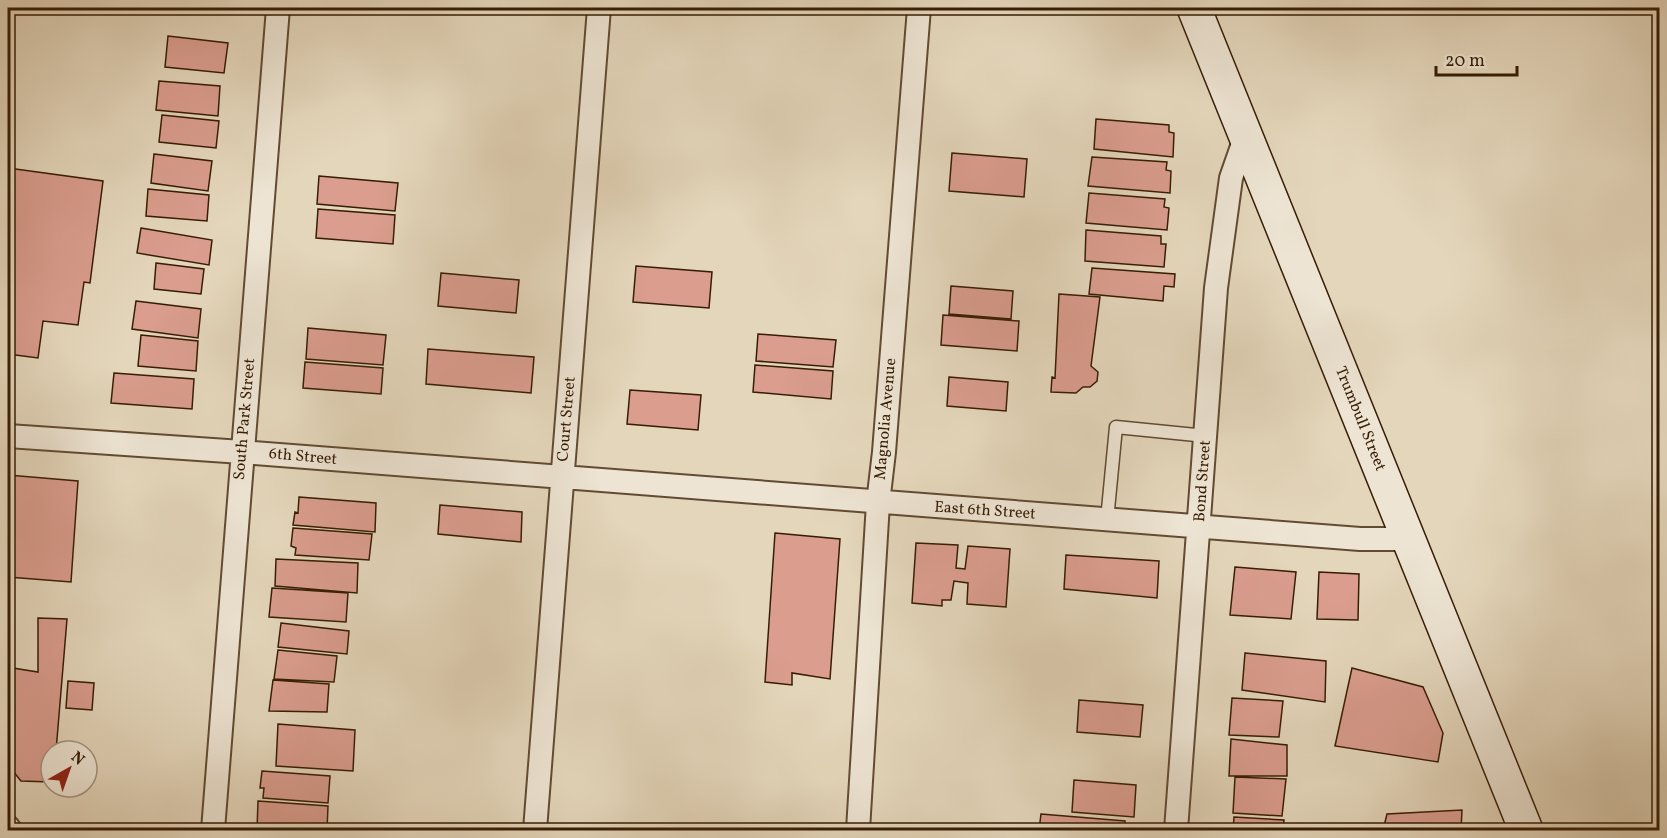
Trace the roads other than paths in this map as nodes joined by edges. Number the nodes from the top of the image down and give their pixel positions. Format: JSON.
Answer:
{"nodes":[{"id":1,"x":278,"y":8,"type":"edge"},
{"id":2,"x":599,"y":8,"type":"edge"},
{"id":3,"x":919,"y":8,"type":"edge"},
{"id":4,"x":1194,"y":8,"type":"edge"},
{"id":5,"x":1246,"y":135,"type":"junction"},
{"id":6,"x":8,"y":436,"type":"edge"},
{"id":7,"x":1206,"y":436,"type":"junction"},
{"id":8,"x":242,"y":452,"type":"junction"},
{"id":9,"x":562,"y":478,"type":"junction"},
{"id":10,"x":878,"y":503,"type":"junction"},
{"id":11,"x":1107,"y":520,"type":"junction"},
{"id":12,"x":1200,"y":526,"type":"junction"},
{"id":13,"x":1409,"y":539,"type":"junction"},
{"id":14,"x":213,"y":831,"type":"edge"},
{"id":15,"x":535,"y":831,"type":"edge"},
{"id":16,"x":858,"y":831,"type":"edge"},
{"id":17,"x":1176,"y":831,"type":"edge"},
{"id":18,"x":1526,"y":831,"type":"edge"}],
"edges":[{"from":1,"to":8,"type":"street","name":"South Park Street"},
{"from":2,"to":9,"type":"street","name":"Court Street"},
{"from":3,"to":10,"type":"street","name":"Magnolia Avenue"},
{"from":4,"to":5,"type":"street","name":"Trumbull Street"},
{"from":5,"to":7,"type":"street","name":"Bond Street"},
{"from":5,"to":13,"type":"street","name":"Trumbull Street"},
{"from":6,"to":8,"type":"street","name":"6th Street"},
{"from":7,"to":11,"type":"lane"},
{"from":7,"to":12,"type":"street","name":"Bond Street"},
{"from":8,"to":9,"type":"street","name":"6th Street"},
{"from":8,"to":14,"type":"street","name":"South Park Street"},
{"from":9,"to":10,"type":"street","name":"East 6th Street"},
{"from":9,"to":15,"type":"street","name":"Court Street"},
{"from":10,"to":11,"type":"street","name":"East 6th Street"},
{"from":10,"to":16,"type":"street","name":"Magnolia Avenue"},
{"from":11,"to":12,"type":"street","name":"East 6th Street"},
{"from":12,"to":13,"type":"street","name":"East 6th Street"},
{"from":12,"to":17,"type":"street","name":"Bond Street"},
{"from":13,"to":18,"type":"street","name":"Trumbull Street"}]}
